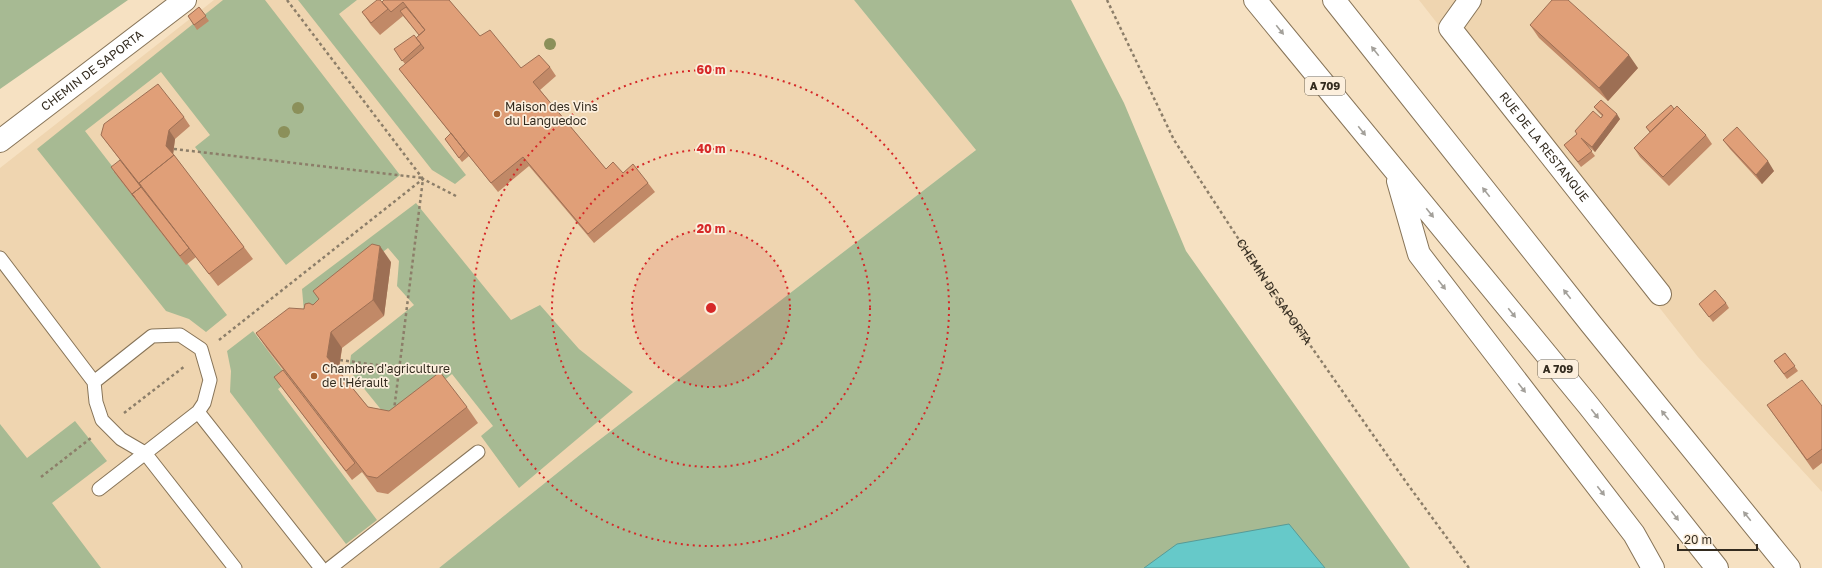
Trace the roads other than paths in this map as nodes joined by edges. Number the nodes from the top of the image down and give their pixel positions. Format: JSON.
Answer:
{"nodes":[{"id":1,"x":185,"y":0,"type":"edge"},
{"id":2,"x":1255,"y":0,"type":"edge"},
{"id":3,"x":1334,"y":0,"type":"edge"},
{"id":4,"x":1470,"y":0,"type":"edge"},
{"id":5,"x":0,"y":141,"type":"edge"},
{"id":6,"x":1396,"y":172,"type":"junction"},
{"id":7,"x":0,"y":258,"type":"edge"},
{"id":8,"x":1660,"y":294,"type":"dead end"},
{"id":9,"x":94,"y":382,"type":"junction"},
{"id":10,"x":198,"y":412,"type":"junction"},
{"id":11,"x":478,"y":452,"type":"dead end"},
{"id":12,"x":145,"y":453,"type":"junction"},
{"id":13,"x":99,"y":489,"type":"dead end"},
{"id":14,"x":235,"y":568,"type":"edge"},
{"id":15,"x":321,"y":568,"type":"edge"},
{"id":16,"x":330,"y":568,"type":"edge"},
{"id":17,"x":1653,"y":568,"type":"edge"},
{"id":18,"x":1717,"y":568,"type":"edge"},
{"id":19,"x":1790,"y":568,"type":"edge"}],
"edges":[{"from":1,"to":5,"type":"main road","name":"CHEMIN DE SAPORTA"},
{"from":2,"to":6,"type":"main road","number":"A 709","one_way":true},
{"from":19,"to":3,"type":"main road","one_way":true},
{"from":4,"to":8,"type":"main road","name":"RUE DE LA RESTANQUE"},
{"from":6,"to":17,"type":"main road","one_way":true},
{"from":6,"to":18,"type":"main road","number":"A 709","one_way":true},
{"from":7,"to":9,"type":"lane"},
{"from":9,"to":10,"type":"lane"},
{"from":9,"to":12,"type":"lane"},
{"from":10,"to":12,"type":"lane"},
{"from":10,"to":15,"type":"lane"},
{"from":11,"to":16,"type":"lane"},
{"from":12,"to":13,"type":"lane"},
{"from":12,"to":14,"type":"lane"}]}
